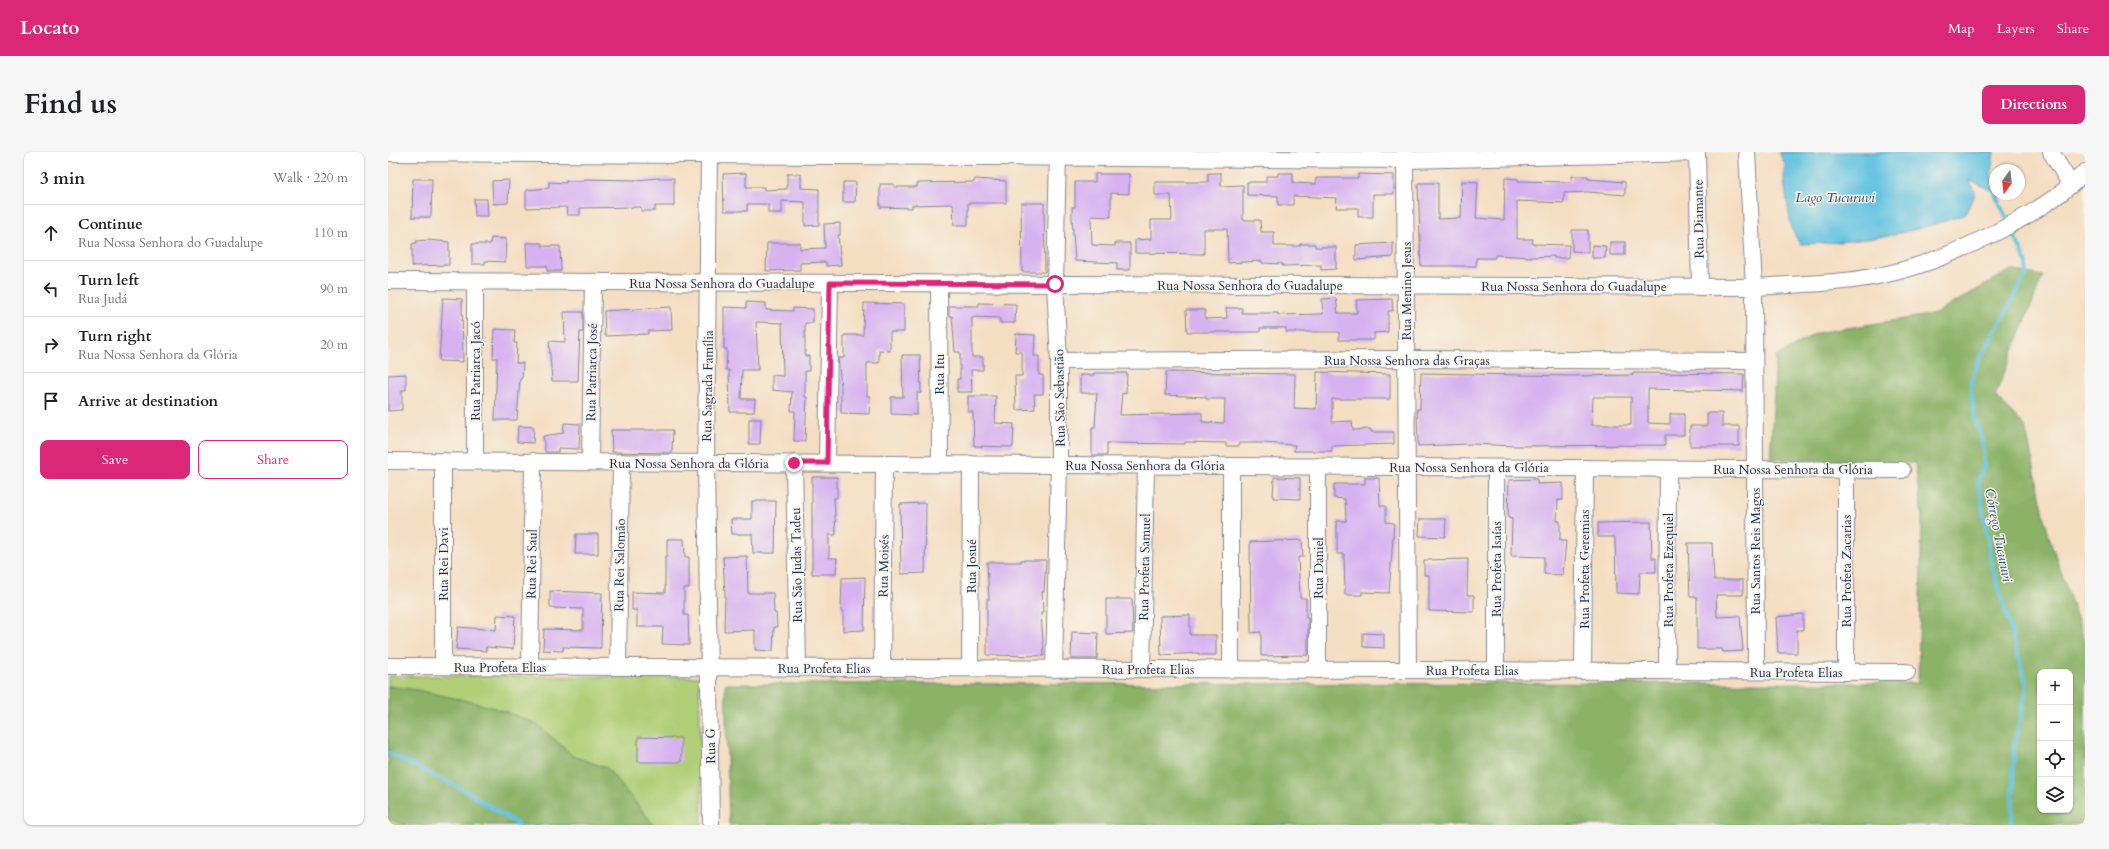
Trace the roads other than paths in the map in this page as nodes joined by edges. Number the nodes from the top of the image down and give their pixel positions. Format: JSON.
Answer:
{"nodes":[{"id":1,"x":1747,"y":152,"type":"edge"},
{"id":2,"x":2051,"y":152,"type":"edge"},
{"id":3,"x":388,"y":153,"type":"edge"},
{"id":4,"x":1697,"y":153,"type":"edge"},
{"id":5,"x":709,"y":154,"type":"edge"},
{"id":6,"x":1058,"y":155,"type":"edge"},
{"id":7,"x":1405,"y":156,"type":"edge"},
{"id":8,"x":2085,"y":172,"type":"edge"},
{"id":9,"x":2071,"y":185,"type":"junction"},
{"id":10,"x":388,"y":281,"type":"edge"},
{"id":11,"x":475,"y":282,"type":"junction"},
{"id":12,"x":592,"y":282,"type":"junction"},
{"id":13,"x":708,"y":283,"type":"junction"},
{"id":14,"x":830,"y":283,"type":"junction"},
{"id":15,"x":939,"y":284,"type":"junction"},
{"id":16,"x":1055,"y":284,"type":"junction"},
{"id":17,"x":1406,"y":285,"type":"junction"},
{"id":18,"x":1700,"y":287,"type":"junction"},
{"id":19,"x":1754,"y":287,"type":"junction"},
{"id":20,"x":1406,"y":359,"type":"junction"},
{"id":21,"x":1059,"y":361,"type":"junction"},
{"id":22,"x":1754,"y":361,"type":"junction"},
{"id":23,"x":388,"y":461,"type":"edge"},
{"id":24,"x":443,"y":461,"type":"junction"},
{"id":25,"x":475,"y":461,"type":"junction"},
{"id":26,"x":533,"y":462,"type":"junction"},
{"id":27,"x":590,"y":462,"type":"junction"},
{"id":28,"x":621,"y":462,"type":"junction"},
{"id":29,"x":706,"y":463,"type":"junction"},
{"id":30,"x":794,"y":463,"type":"junction"},
{"id":31,"x":827,"y":463,"type":"junction"},
{"id":32,"x":884,"y":464,"type":"junction"},
{"id":33,"x":940,"y":464,"type":"junction"},
{"id":34,"x":971,"y":464,"type":"junction"},
{"id":35,"x":1059,"y":465,"type":"junction"},
{"id":36,"x":1146,"y":466,"type":"junction"},
{"id":37,"x":1231,"y":466,"type":"junction"},
{"id":38,"x":1318,"y":466,"type":"junction"},
{"id":39,"x":1407,"y":467,"type":"junction"},
{"id":40,"x":1496,"y":468,"type":"junction"},
{"id":41,"x":1585,"y":468,"type":"junction"},
{"id":42,"x":1668,"y":468,"type":"junction"},
{"id":43,"x":1755,"y":469,"type":"junction"},
{"id":44,"x":1846,"y":470,"type":"junction"},
{"id":45,"x":1902,"y":470,"type":"dead end"},
{"id":46,"x":388,"y":666,"type":"edge"},
{"id":47,"x":443,"y":666,"type":"junction"},
{"id":48,"x":530,"y":667,"type":"junction"},
{"id":49,"x":618,"y":667,"type":"junction"},
{"id":50,"x":708,"y":668,"type":"junction"},
{"id":51,"x":798,"y":668,"type":"junction"},
{"id":52,"x":882,"y":668,"type":"junction"},
{"id":53,"x":970,"y":668,"type":"junction"},
{"id":54,"x":1054,"y":669,"type":"junction"},
{"id":55,"x":1142,"y":669,"type":"junction"},
{"id":56,"x":1231,"y":669,"type":"junction"},
{"id":57,"x":1318,"y":670,"type":"junction"},
{"id":58,"x":1408,"y":670,"type":"junction"},
{"id":59,"x":1496,"y":670,"type":"junction"},
{"id":60,"x":1583,"y":671,"type":"junction"},
{"id":61,"x":1667,"y":671,"type":"junction"},
{"id":62,"x":1756,"y":671,"type":"junction"},
{"id":63,"x":1846,"y":672,"type":"junction"},
{"id":64,"x":1907,"y":672,"type":"dead end"},
{"id":65,"x":711,"y":825,"type":"edge"}],
"edges":[{"from":1,"to":19,"type":"street","name":"Rua Santos Reis Magos"},
{"from":2,"to":9,"type":"street"},
{"from":3,"to":5,"type":"street"},
{"from":4,"to":7,"type":"street"},
{"from":4,"to":18,"type":"street","name":"Rua Diamante"},
{"from":5,"to":6,"type":"street"},
{"from":5,"to":13,"type":"street","name":"Rua Sagrada Família"},
{"from":6,"to":7,"type":"street"},
{"from":6,"to":16,"type":"street","name":"Rua São Sebastião"},
{"from":7,"to":17,"type":"street","name":"Rua Menino Jesus"},
{"from":8,"to":9,"type":"street","name":"Rua Nossa Senhora do Guadalupe"},
{"from":9,"to":19,"type":"street","name":"Rua Nossa Senhora do Guadalupe"},
{"from":10,"to":11,"type":"street","name":"Rua Nossa Senhora do Guadalupe"},
{"from":11,"to":12,"type":"street","name":"Rua Nossa Senhora do Guadalupe"},
{"from":11,"to":25,"type":"street","name":"Rua Patriarca Jacó"},
{"from":12,"to":13,"type":"street","name":"Rua Nossa Senhora do Guadalupe"},
{"from":12,"to":27,"type":"street","name":"Rua Patriarca José"},
{"from":13,"to":14,"type":"street","name":"Rua Nossa Senhora do Guadalupe"},
{"from":13,"to":29,"type":"street","name":"Rua Sagrada Família"},
{"from":14,"to":15,"type":"street","name":"Rua Nossa Senhora do Guadalupe"},
{"from":14,"to":31,"type":"street"},
{"from":15,"to":16,"type":"street","name":"Rua Nossa Senhora do Guadalupe"},
{"from":15,"to":33,"type":"street","name":"Rua Itu"},
{"from":16,"to":17,"type":"street","name":"Rua Nossa Senhora do Guadalupe"},
{"from":16,"to":21,"type":"street","name":"Rua São Sebastião"},
{"from":17,"to":18,"type":"street","name":"Rua Nossa Senhora do Guadalupe"},
{"from":17,"to":20,"type":"street","name":"Rua Menino Jesus"},
{"from":18,"to":19,"type":"street","name":"Rua Nossa Senhora do Guadalupe"},
{"from":19,"to":22,"type":"street","name":"Rua Santos Reis Magos"},
{"from":20,"to":21,"type":"street","name":"Rua Nossa Senhora das Graças"},
{"from":20,"to":22,"type":"street","name":"Rua Nossa Senhora das Graças"},
{"from":20,"to":39,"type":"street","name":"Rua Menino Jesus"},
{"from":21,"to":35,"type":"street","name":"Rua São Sebastião"},
{"from":22,"to":43,"type":"street","name":"Rua Santos Reis Magos"},
{"from":23,"to":24,"type":"street","name":"Rua Nossa Senhora da Glória"},
{"from":24,"to":25,"type":"street","name":"Rua Nossa Senhora da Glória"},
{"from":24,"to":47,"type":"street","name":"Rua Rei Davi"},
{"from":25,"to":26,"type":"street","name":"Rua Nossa Senhora da Glória"},
{"from":26,"to":27,"type":"street","name":"Rua Nossa Senhora da Glória"},
{"from":26,"to":48,"type":"street","name":"Rua Rei Saul"},
{"from":27,"to":28,"type":"street","name":"Rua Nossa Senhora da Glória"},
{"from":28,"to":29,"type":"street","name":"Rua Nossa Senhora da Glória"},
{"from":28,"to":49,"type":"street","name":"Rua Rei Salomão"},
{"from":29,"to":30,"type":"street","name":"Rua Nossa Senhora da Glória"},
{"from":29,"to":50,"type":"street","name":"Rua Sagrada Família"},
{"from":30,"to":31,"type":"street","name":"Rua Nossa Senhora da Glória"},
{"from":30,"to":51,"type":"street","name":"Rua São Judas Tadeu"},
{"from":31,"to":32,"type":"street","name":"Rua Nossa Senhora da Glória"},
{"from":32,"to":33,"type":"street","name":"Rua Nossa Senhora da Glória"},
{"from":32,"to":52,"type":"street","name":"Rua Moisés"},
{"from":33,"to":34,"type":"street","name":"Rua Nossa Senhora da Glória"},
{"from":34,"to":35,"type":"street","name":"Rua Nossa Senhora da Glória"},
{"from":34,"to":53,"type":"street","name":"Rua Josué"},
{"from":35,"to":36,"type":"street","name":"Rua Nossa Senhora da Glória"},
{"from":35,"to":54,"type":"street","name":"Rua São Sebastião"},
{"from":36,"to":37,"type":"street","name":"Rua Nossa Senhora da Glória"},
{"from":36,"to":55,"type":"street","name":"Rua Profeta Samuel"},
{"from":37,"to":38,"type":"street","name":"Rua Nossa Senhora da Glória"},
{"from":37,"to":56,"type":"street"},
{"from":38,"to":39,"type":"street","name":"Rua Nossa Senhora da Glória"},
{"from":38,"to":57,"type":"street","name":"Rua Daniel"},
{"from":39,"to":40,"type":"street","name":"Rua Nossa Senhora da Glória"},
{"from":39,"to":58,"type":"street","name":"Rua Menino Jesus"},
{"from":40,"to":41,"type":"street","name":"Rua Nossa Senhora da Glória"},
{"from":40,"to":59,"type":"street","name":"Rua Profeta Isaías"},
{"from":41,"to":42,"type":"street","name":"Rua Nossa Senhora da Glória"},
{"from":41,"to":60,"type":"street","name":"Rua Profeta Geremias"},
{"from":42,"to":43,"type":"street","name":"Rua Nossa Senhora da Glória"},
{"from":42,"to":61,"type":"street","name":"Rua Profeta Ezequiel"},
{"from":43,"to":44,"type":"street","name":"Rua Nossa Senhora da Glória"},
{"from":43,"to":62,"type":"street","name":"Rua Santos Reis Magos"},
{"from":44,"to":45,"type":"street","name":"Rua Nossa Senhora da Glória"},
{"from":44,"to":63,"type":"street","name":"Rua Profeta Zacarias"},
{"from":46,"to":47,"type":"street","name":"Rua Profeta Elias"},
{"from":47,"to":48,"type":"street","name":"Rua Profeta Elias"},
{"from":48,"to":49,"type":"street","name":"Rua Profeta Elias"},
{"from":49,"to":50,"type":"street","name":"Rua Profeta Elias"},
{"from":50,"to":51,"type":"street","name":"Rua Profeta Elias"},
{"from":50,"to":65,"type":"street","name":"Rua G"},
{"from":51,"to":52,"type":"street","name":"Rua Profeta Elias"},
{"from":52,"to":53,"type":"street","name":"Rua Profeta Elias"},
{"from":53,"to":54,"type":"street","name":"Rua Profeta Elias"},
{"from":54,"to":55,"type":"street","name":"Rua Profeta Elias"},
{"from":55,"to":56,"type":"street","name":"Rua Profeta Elias"},
{"from":56,"to":57,"type":"street","name":"Rua Profeta Elias"},
{"from":57,"to":58,"type":"street","name":"Rua Profeta Elias"},
{"from":58,"to":59,"type":"street","name":"Rua Profeta Elias"},
{"from":59,"to":60,"type":"street","name":"Rua Profeta Elias"},
{"from":60,"to":61,"type":"street","name":"Rua Profeta Elias"},
{"from":61,"to":62,"type":"street","name":"Rua Profeta Elias"},
{"from":62,"to":63,"type":"street","name":"Rua Profeta Elias"},
{"from":63,"to":64,"type":"street","name":"Rua Profeta Elias"}]}
